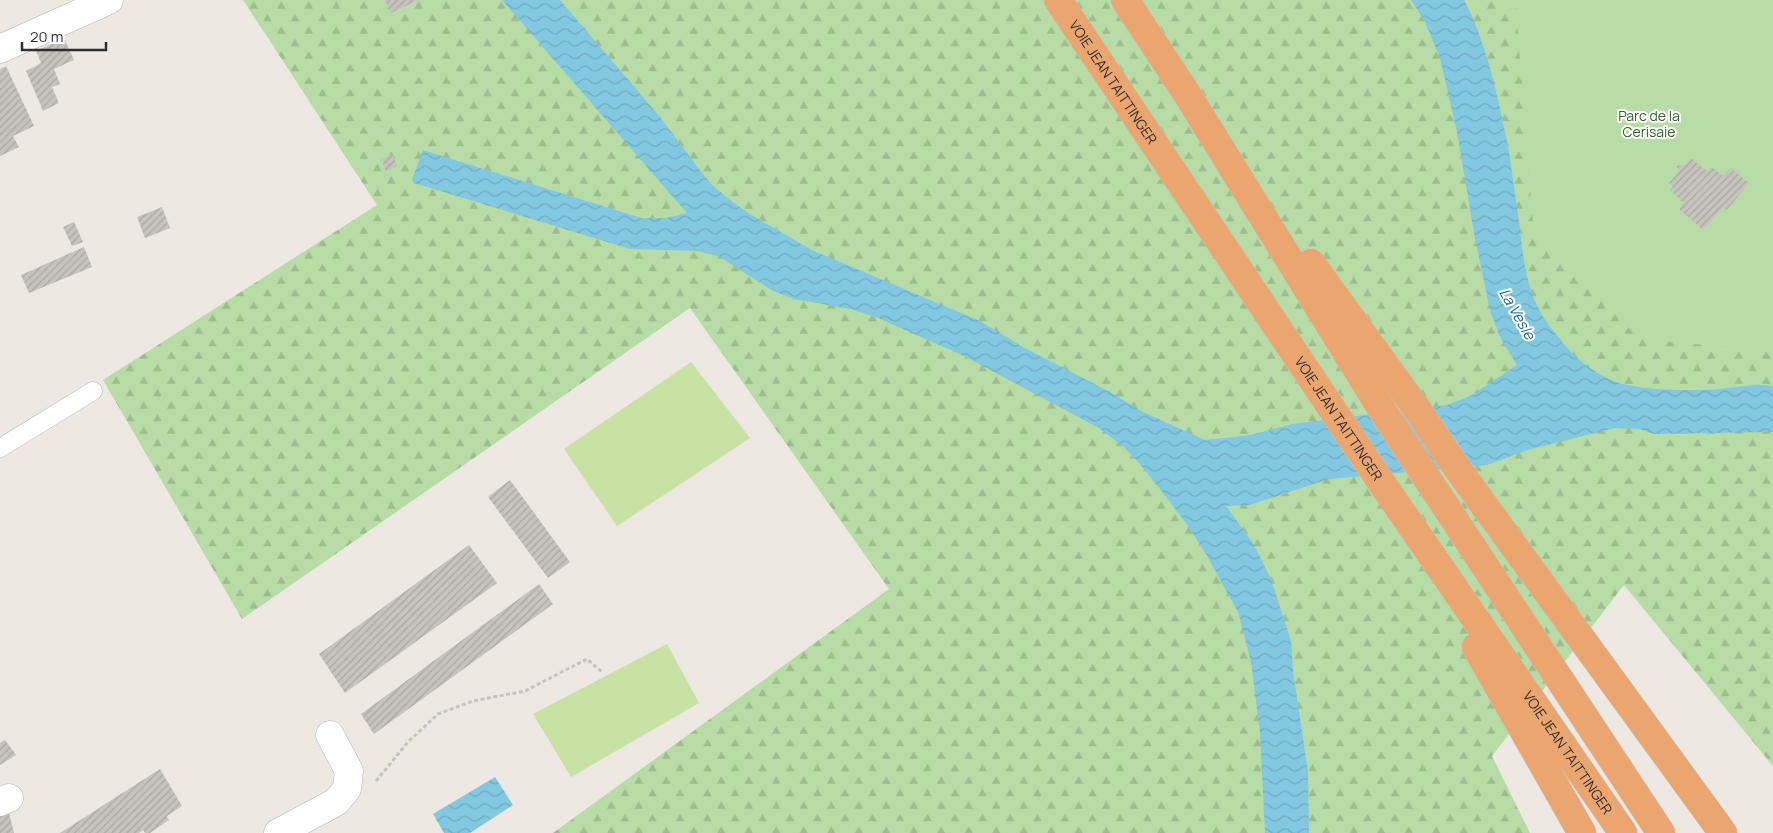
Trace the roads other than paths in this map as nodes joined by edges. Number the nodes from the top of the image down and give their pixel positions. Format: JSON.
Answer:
{"nodes":[{"id":1,"x":109,"y":0,"type":"edge"},
{"id":2,"x":1058,"y":0,"type":"edge"},
{"id":3,"x":1125,"y":0,"type":"edge"},
{"id":4,"x":0,"y":49,"type":"edge"},
{"id":5,"x":1187,"y":94,"type":"junction"},
{"id":6,"x":93,"y":390,"type":"dead end"},
{"id":7,"x":0,"y":448,"type":"edge"},
{"id":8,"x":1379,"y":479,"type":"junction"},
{"id":9,"x":330,"y":736,"type":"dead end"},
{"id":10,"x":278,"y":833,"type":"edge"},
{"id":11,"x":1582,"y":833,"type":"edge"},
{"id":12,"x":1623,"y":833,"type":"edge"},
{"id":13,"x":1661,"y":833,"type":"edge"},
{"id":14,"x":1723,"y":833,"type":"edge"}],
"edges":[{"from":1,"to":4,"type":"street"},
{"from":2,"to":8,"type":"highway","name":"VOIE JEAN TAITTINGER"},
{"from":3,"to":5,"type":"highway"},
{"from":5,"to":13,"type":"highway"},
{"from":5,"to":14,"type":"highway"},
{"from":6,"to":7,"type":"lane"},
{"from":8,"to":11,"type":"highway"},
{"from":8,"to":12,"type":"highway","name":"VOIE JEAN TAITTINGER"},
{"from":9,"to":10,"type":"street"}]}
